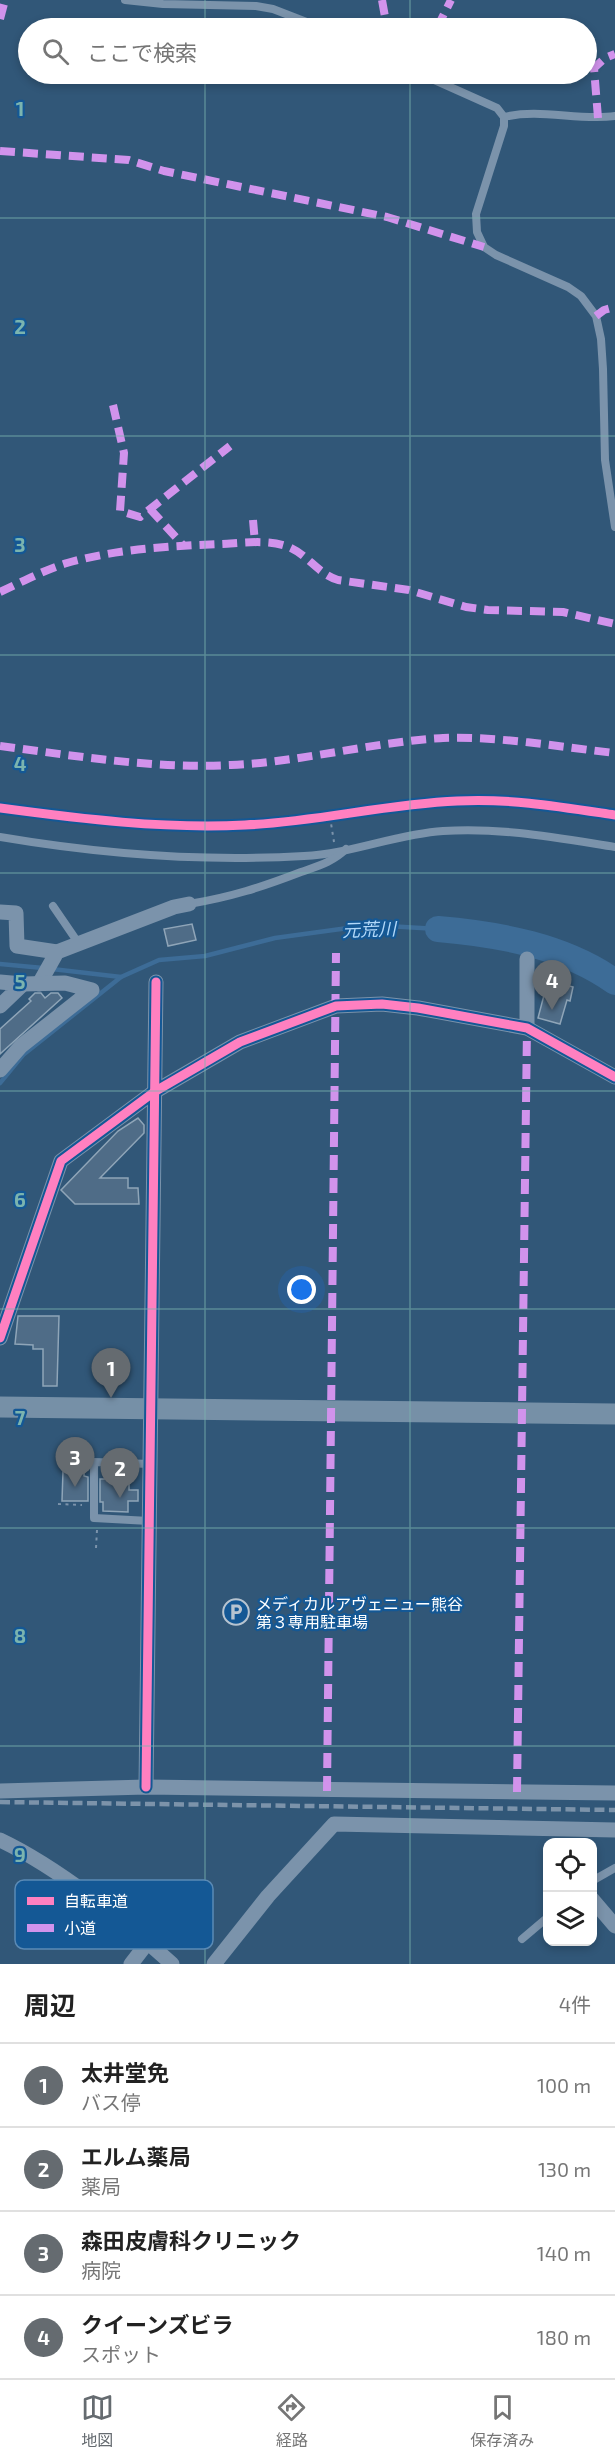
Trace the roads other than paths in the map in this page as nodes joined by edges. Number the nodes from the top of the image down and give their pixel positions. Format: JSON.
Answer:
{"nodes":[{"id":1,"x":125,"y":0,"type":"edge"},
{"id":2,"x":296,"y":18,"type":"edge"},
{"id":3,"x":443,"y":84,"type":"edge"},
{"id":4,"x":615,"y":116,"type":"edge"},
{"id":5,"x":504,"y":117,"type":"junction"},
{"id":6,"x":615,"y":527,"type":"edge"},
{"id":7,"x":0,"y":837,"type":"edge"},
{"id":8,"x":615,"y":847,"type":"edge"},
{"id":9,"x":346,"y":849,"type":"junction"},
{"id":10,"x":189,"y":904,"type":"joint"},
{"id":11,"x":53,"y":906,"type":"dead end"},
{"id":12,"x":0,"y":912,"type":"edge"},
{"id":13,"x":79,"y":944,"type":"junction"},
{"id":14,"x":55,"y":955,"type":"junction"},
{"id":15,"x":527,"y":959,"type":"dead end"},
{"id":16,"x":40,"y":980,"type":"junction"},
{"id":17,"x":0,"y":982,"type":"edge"},
{"id":18,"x":156,"y":982,"type":"dead end"},
{"id":19,"x":23,"y":984,"type":"junction"},
{"id":20,"x":0,"y":1006,"type":"edge"},
{"id":21,"x":527,"y":1028,"type":"junction"},
{"id":22,"x":0,"y":1070,"type":"edge"},
{"id":23,"x":615,"y":1077,"type":"edge"},
{"id":24,"x":154,"y":1092,"type":"junction"},
{"id":25,"x":0,"y":1338,"type":"edge"},
{"id":26,"x":0,"y":1407,"type":"edge"},
{"id":27,"x":150,"y":1408,"type":"junction"},
{"id":28,"x":615,"y":1414,"type":"edge"},
{"id":29,"x":150,"y":1464,"type":"junction"},
{"id":30,"x":149,"y":1521,"type":"junction"},
{"id":31,"x":146,"y":1787,"type":"junction"},
{"id":32,"x":0,"y":1791,"type":"edge"},
{"id":33,"x":615,"y":1793,"type":"edge"},
{"id":34,"x":615,"y":1830,"type":"edge"},
{"id":35,"x":0,"y":1840,"type":"edge"},
{"id":36,"x":615,"y":1868,"type":"edge"},
{"id":37,"x":597,"y":1878,"type":"edge"},
{"id":38,"x":65,"y":1880,"type":"edge"},
{"id":39,"x":597,"y":1905,"type":"edge"},
{"id":40,"x":543,"y":1921,"type":"edge"},
{"id":41,"x":615,"y":1926,"type":"edge"},
{"id":42,"x":522,"y":1939,"type":"dead end"},
{"id":43,"x":143,"y":1949,"type":"edge"},
{"id":44,"x":156,"y":1949,"type":"edge"},
{"id":45,"x":131,"y":1964,"type":"edge"},
{"id":46,"x":172,"y":1964,"type":"edge"},
{"id":47,"x":214,"y":1964,"type":"edge"}],
"edges":[{"from":1,"to":2,"type":"lane"},
{"from":3,"to":5,"type":"lane"},
{"from":4,"to":5,"type":"lane"},
{"from":5,"to":6,"type":"lane"},
{"from":7,"to":9,"type":"lane"},
{"from":8,"to":9,"type":"lane"},
{"from":9,"to":10,"type":"lane"},
{"from":10,"to":13,"type":"street"},
{"from":11,"to":13,"type":"lane"},
{"from":12,"to":14,"type":"street"},
{"from":13,"to":14,"type":"street"},
{"from":14,"to":16,"type":"street"},
{"from":15,"to":21,"type":"street"},
{"from":16,"to":19,"type":"street"},
{"from":16,"to":22,"type":"street"},
{"from":17,"to":19,"type":"street"},
{"from":18,"to":24,"type":"street"},
{"from":19,"to":20,"type":"street"},
{"from":21,"to":23,"type":"street"},
{"from":21,"to":24,"type":"street"},
{"from":24,"to":25,"type":"street"},
{"from":24,"to":27,"type":"street"},
{"from":26,"to":27,"type":"street"},
{"from":27,"to":28,"type":"street"},
{"from":27,"to":29,"type":"street"},
{"from":29,"to":30,"type":"street"},
{"from":29,"to":30,"type":"lane"},
{"from":30,"to":31,"type":"street"},
{"from":31,"to":32,"type":"street"},
{"from":31,"to":33,"type":"street"},
{"from":34,"to":47,"type":"street"},
{"from":35,"to":38,"type":"street"},
{"from":36,"to":37,"type":"lane"},
{"from":39,"to":41,"type":"street"},
{"from":40,"to":42,"type":"lane"},
{"from":43,"to":45,"type":"street"},
{"from":44,"to":46,"type":"street"}]}
